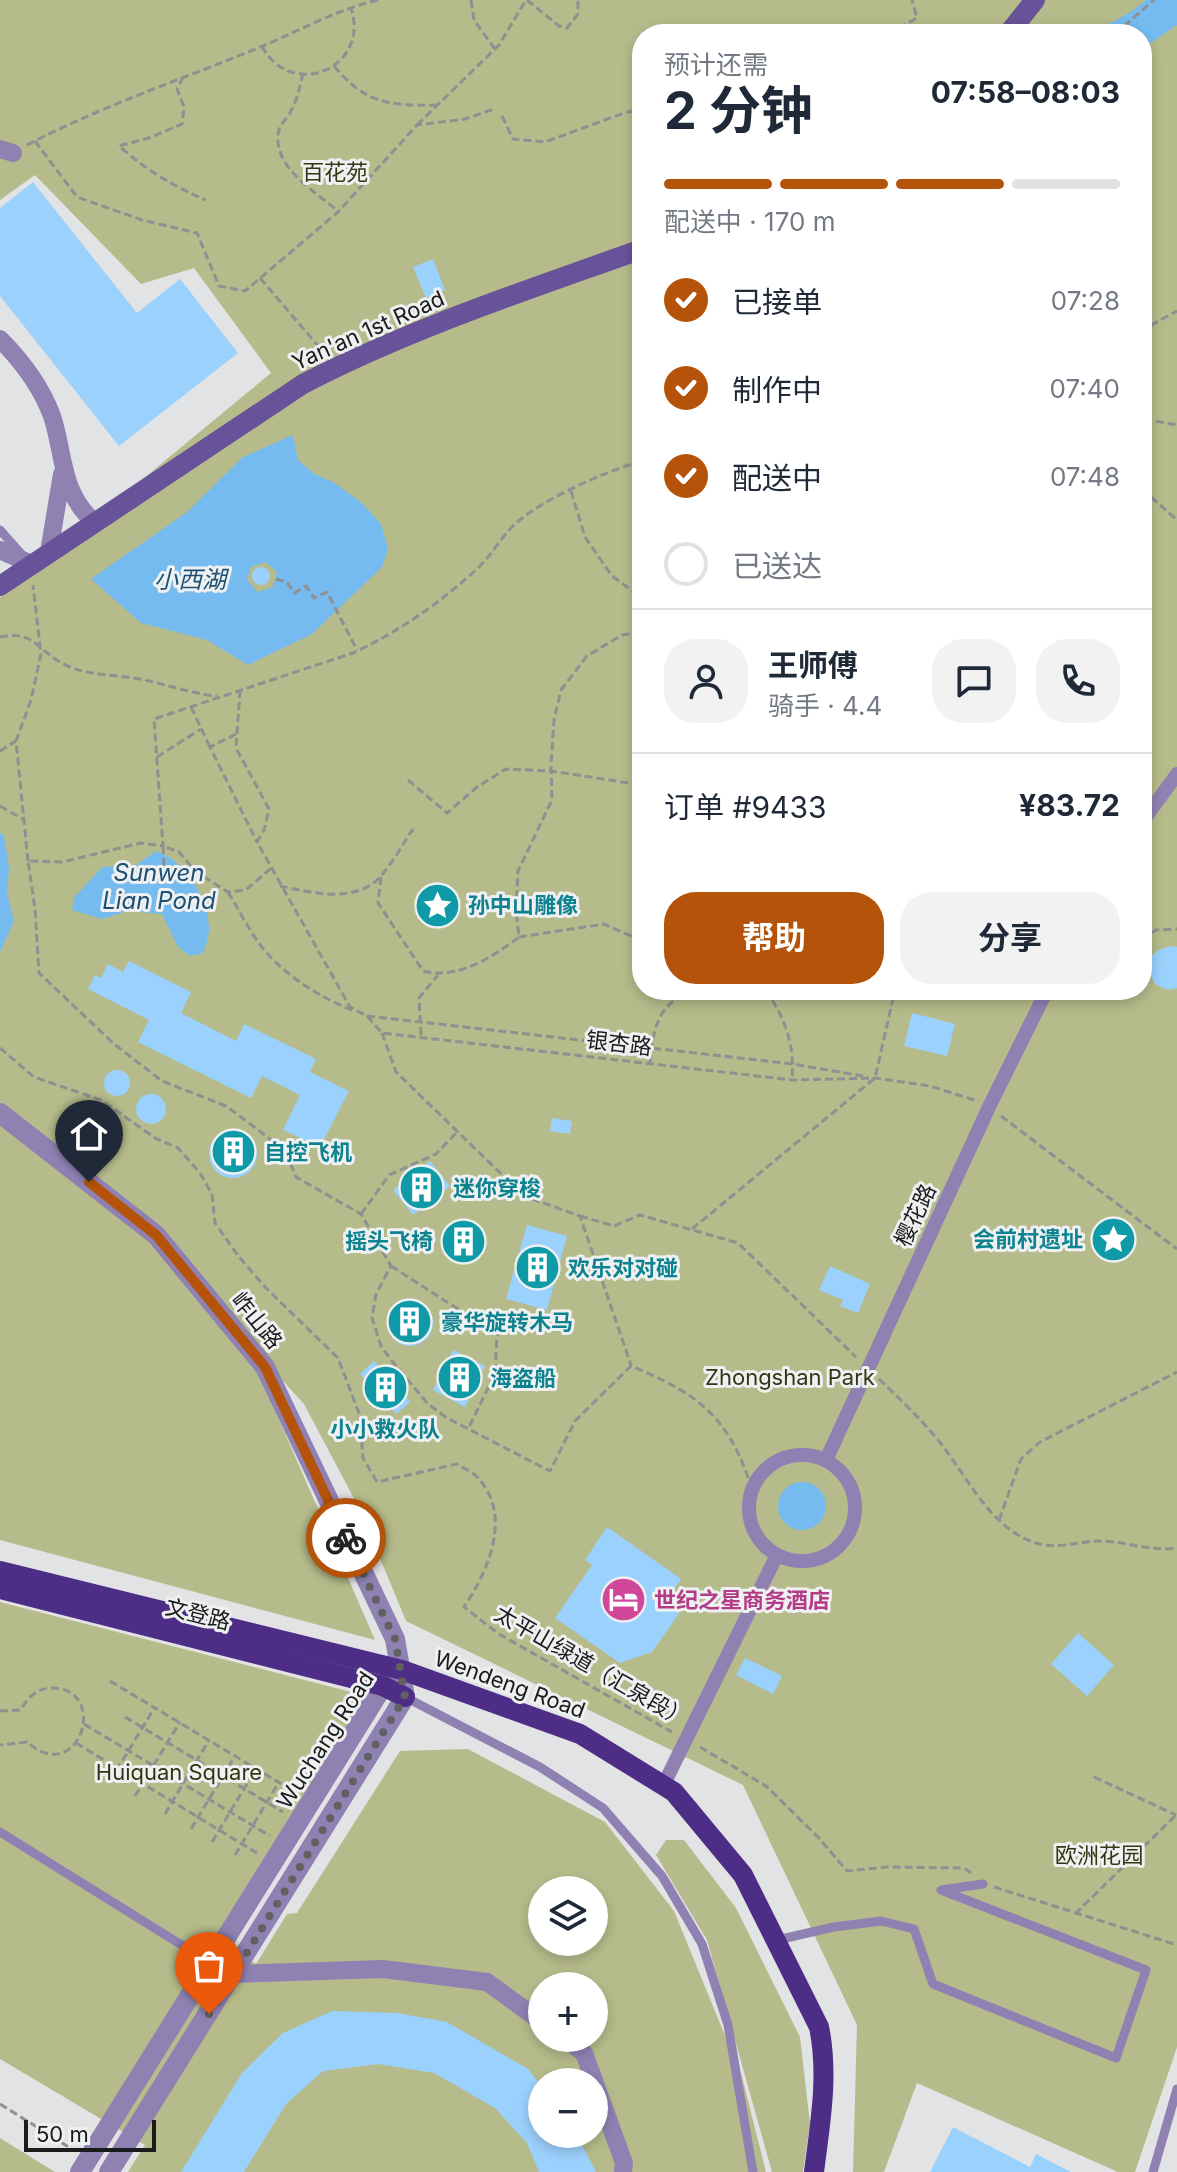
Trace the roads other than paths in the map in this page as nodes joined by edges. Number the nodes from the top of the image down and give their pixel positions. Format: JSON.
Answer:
{"nodes":[{"id":1,"x":1035,"y":0,"type":"edge"},
{"id":2,"x":1016,"y":24,"type":"edge"},
{"id":3,"x":632,"y":253,"type":"edge"},
{"id":4,"x":0,"y":339,"type":"edge"},
{"id":5,"x":63,"y":467,"type":"junction"},
{"id":6,"x":95,"y":523,"type":"junction"},
{"id":7,"x":0,"y":530,"type":"edge"},
{"id":8,"x":0,"y":550,"type":"edge"},
{"id":9,"x":49,"y":552,"type":"junction"},
{"id":10,"x":31,"y":564,"type":"junction"},
{"id":11,"x":0,"y":586,"type":"edge"},
{"id":12,"x":1177,"y":774,"type":"edge"},
{"id":13,"x":1152,"y":808,"type":"edge"},
{"id":14,"x":1042,"y":1000,"type":"edge"},
{"id":15,"x":0,"y":1113,"type":"edge"},
{"id":16,"x":826,"y":1460,"type":"junction"},
{"id":17,"x":777,"y":1555,"type":"junction"},
{"id":18,"x":0,"y":1571,"type":"edge"},
{"id":19,"x":0,"y":1589,"type":"edge"},
{"id":20,"x":402,"y":1670,"type":"junction"},
{"id":21,"x":383,"y":1686,"type":"junction"},
{"id":22,"x":405,"y":1697,"type":"junction"},
{"id":23,"x":663,"y":1786,"type":"junction"},
{"id":24,"x":0,"y":1832,"type":"edge"},
{"id":25,"x":983,"y":1884,"type":"road end"},
{"id":26,"x":777,"y":1940,"type":"junction"},
{"id":27,"x":212,"y":1964,"type":"junction"},
{"id":28,"x":234,"y":1974,"type":"junction"},
{"id":29,"x":528,"y":2012,"type":"edge"},
{"id":30,"x":583,"y":2052,"type":"edge"},
{"id":31,"x":1177,"y":2089,"type":"edge"},
{"id":32,"x":84,"y":2166,"type":"edge"},
{"id":33,"x":109,"y":2172,"type":"edge"},
{"id":34,"x":623,"y":2172,"type":"edge"},
{"id":35,"x":753,"y":2172,"type":"edge"},
{"id":36,"x":814,"y":2172,"type":"edge"},
{"id":37,"x":1153,"y":2172,"type":"edge"}],
"edges":[{"from":1,"to":2,"type":"main road"},
{"from":3,"to":6,"type":"main road","name":"Yan'an 1st Road"},
{"from":4,"to":5,"type":"street"},
{"from":5,"to":6,"type":"street"},
{"from":5,"to":9,"type":"street"},
{"from":6,"to":9,"type":"main road","name":"Yan'an 1st Road"},
{"from":7,"to":10,"type":"lane"},
{"from":8,"to":10,"type":"street"},
{"from":9,"to":10,"type":"main road","name":"Yan'an 1st Road"},
{"from":10,"to":11,"type":"main road","name":"Yan'an 1st Road"},
{"from":12,"to":13,"type":"street"},
{"from":14,"to":16,"type":"street","name":"樱花路"},
{"from":15,"to":20,"type":"street","name":"岞山路"},
{"from":16,"to":17,"type":"street"},
{"from":16,"to":17,"type":"street"},
{"from":17,"to":23,"type":"street"},
{"from":18,"to":20,"type":"main road","name":"Wendeng Road"},
{"from":19,"to":21,"type":"main road","name":"文登路"},
{"from":20,"to":21,"type":"street","name":"Wuchang Road"},
{"from":20,"to":22,"type":"street","name":"Wuchang Road"},
{"from":20,"to":23,"type":"main road","name":"Wendeng Road"},
{"from":21,"to":22,"type":"main road","name":"文登路"},
{"from":21,"to":27,"type":"street","name":"Wuchang Road"},
{"from":22,"to":28,"type":"street","name":"Wuchang Road"},
{"from":22,"to":35,"type":"lane"},
{"from":23,"to":26,"type":"main road","name":"Wendeng Road"},
{"from":24,"to":27,"type":"lane"},
{"from":25,"to":26,"type":"lane"},
{"from":26,"to":36,"type":"main road","name":"Wendeng Road"},
{"from":27,"to":28,"type":"street"},
{"from":27,"to":32,"type":"street","name":"Wuchang Road"},
{"from":28,"to":29,"type":"street"},
{"from":28,"to":33,"type":"street","name":"Wuchang Road"},
{"from":30,"to":34,"type":"street"},
{"from":31,"to":37,"type":"lane"}]}
